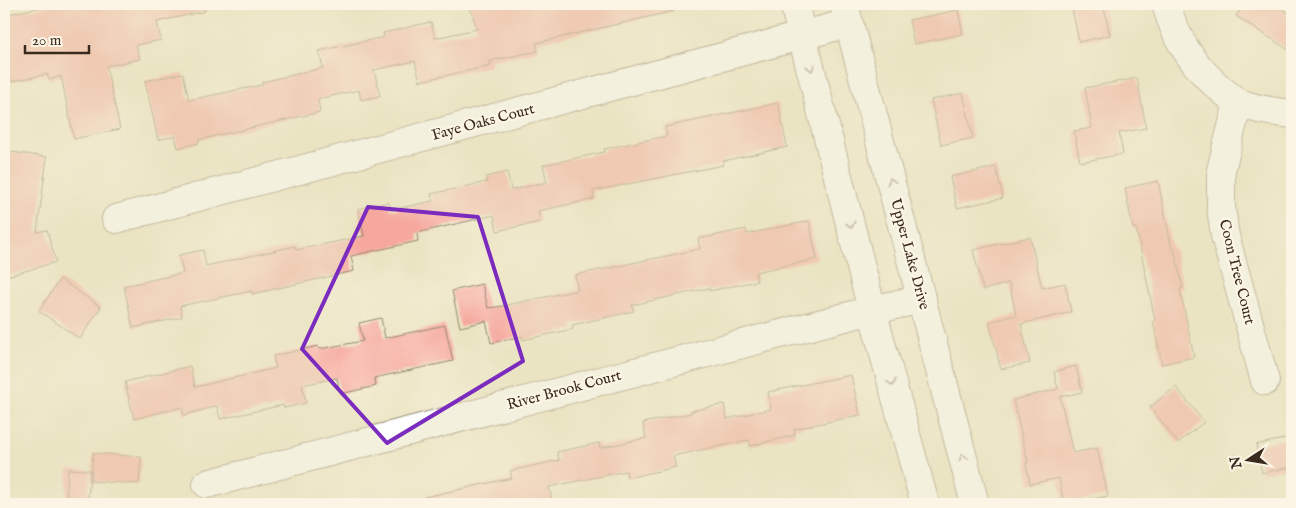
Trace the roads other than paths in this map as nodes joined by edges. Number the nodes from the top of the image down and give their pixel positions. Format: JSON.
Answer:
{"nodes":[{"id":1,"x":794,"y":4,"type":"edge"},
{"id":2,"x":1166,"y":4,"type":"edge"},
{"id":3,"x":847,"y":14,"type":"edge"},
{"id":4,"x":802,"y":36,"type":"junction"},
{"id":5,"x":1238,"y":103,"type":"junction"},
{"id":6,"x":1292,"y":114,"type":"edge"},
{"id":7,"x":116,"y":220,"type":"dead end"},
{"id":8,"x":922,"y":298,"type":"junction"},
{"id":9,"x":872,"y":310,"type":"junction"},
{"id":10,"x":1265,"y":381,"type":"dead end"},
{"id":11,"x":207,"y":484,"type":"dead end"},
{"id":12,"x":924,"y":504,"type":"edge"},
{"id":13,"x":976,"y":504,"type":"edge"}],
"edges":[{"from":1,"to":4,"type":"street"},
{"from":2,"to":5,"type":"street"},
{"from":3,"to":4,"type":"street","name":"Faye Oaks Court"},
{"from":8,"to":3,"type":"street","name":"Upper Lake Drive","one_way":true},
{"from":4,"to":7,"type":"street","name":"Faye Oaks Court"},
{"from":4,"to":9,"type":"street","one_way":true},
{"from":5,"to":6,"type":"street"},
{"from":5,"to":10,"type":"street","name":"Coon Tree Court"},
{"from":8,"to":9,"type":"street","name":"River Brook Court"},
{"from":13,"to":8,"type":"street","name":"Upper Lake Drive","one_way":true},
{"from":9,"to":11,"type":"street","name":"River Brook Court"},
{"from":9,"to":12,"type":"street","one_way":true}]}
